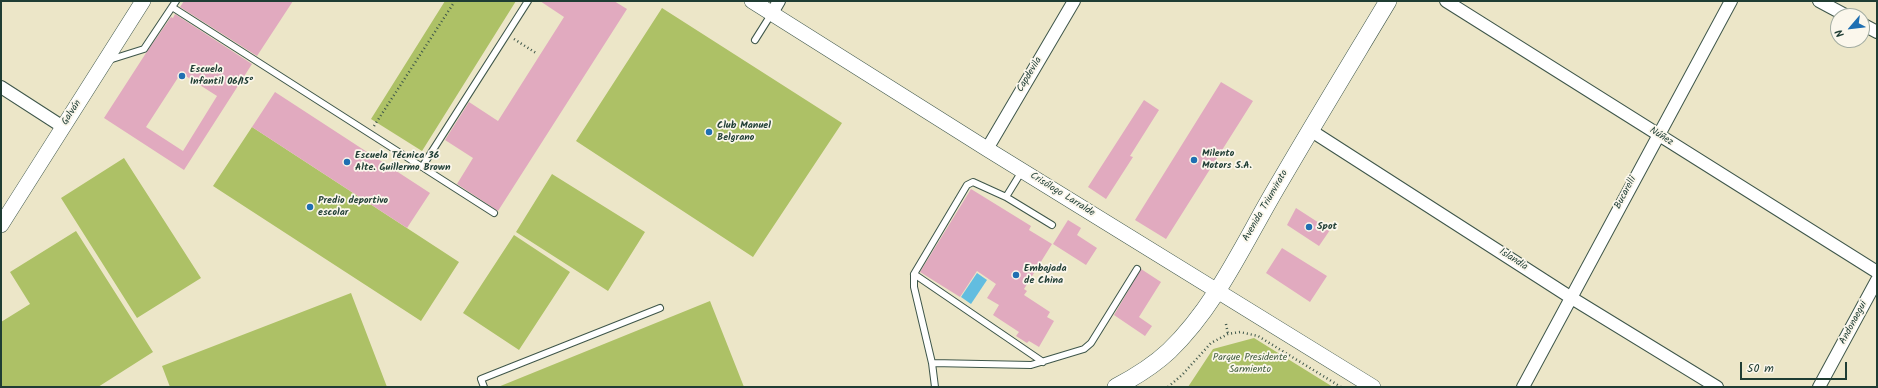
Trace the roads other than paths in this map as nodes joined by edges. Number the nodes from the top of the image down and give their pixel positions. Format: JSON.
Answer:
{"nodes":[{"id":1,"x":143,"y":1,"type":"edge"},
{"id":2,"x":176,"y":1,"type":"edge"},
{"id":3,"x":528,"y":1,"type":"edge"},
{"id":4,"x":752,"y":1,"type":"edge"},
{"id":5,"x":1074,"y":1,"type":"edge"},
{"id":6,"x":1388,"y":1,"type":"edge"},
{"id":7,"x":1446,"y":1,"type":"edge"},
{"id":8,"x":1731,"y":1,"type":"edge"},
{"id":9,"x":1819,"y":1,"type":"edge"},
{"id":10,"x":172,"y":7,"type":"junction"},
{"id":11,"x":776,"y":7,"type":"edge"},
{"id":12,"x":1832,"y":8,"type":"edge"},
{"id":13,"x":755,"y":40,"type":"dead end"},
{"id":14,"x":105,"y":61,"type":"junction"},
{"id":15,"x":1,"y":87,"type":"edge"},
{"id":16,"x":63,"y":127,"type":"junction"},
{"id":17,"x":1310,"y":130,"type":"junction"},
{"id":18,"x":1657,"y":135,"type":"junction"},
{"id":19,"x":987,"y":149,"type":"junction"},
{"id":20,"x":422,"y":167,"type":"junction"},
{"id":21,"x":1022,"y":171,"type":"junction"},
{"id":22,"x":1006,"y":197,"type":"junction"},
{"id":23,"x":494,"y":212,"type":"dead end"},
{"id":24,"x":1,"y":224,"type":"edge"},
{"id":25,"x":1052,"y":225,"type":"dead end"},
{"id":26,"x":1137,"y":269,"type":"dead end"},
{"id":27,"x":1877,"y":272,"type":"edge"},
{"id":28,"x":914,"y":274,"type":"junction"},
{"id":29,"x":1877,"y":280,"type":"edge"},
{"id":30,"x":1217,"y":291,"type":"junction"},
{"id":31,"x":1570,"y":297,"type":"junction"},
{"id":32,"x":660,"y":308,"type":"dead end"},
{"id":33,"x":1043,"y":362,"type":"junction"},
{"id":34,"x":932,"y":363,"type":"junction"},
{"id":35,"x":484,"y":387,"type":"edge"},
{"id":36,"x":935,"y":387,"type":"edge"},
{"id":37,"x":1116,"y":387,"type":"edge"},
{"id":38,"x":1373,"y":387,"type":"edge"},
{"id":39,"x":1523,"y":387,"type":"edge"},
{"id":40,"x":1718,"y":387,"type":"edge"},
{"id":41,"x":1819,"y":387,"type":"edge"}],
"edges":[{"from":1,"to":14,"type":"street","name":"Galván"},
{"from":2,"to":10,"type":"lane"},
{"from":3,"to":20,"type":"lane"},
{"from":4,"to":11,"type":"street","name":"Crisólogo Larralde"},
{"from":5,"to":19,"type":"street","name":"Capdevila"},
{"from":6,"to":17,"type":"main road","name":"Avenida Triunvirato"},
{"from":7,"to":18,"type":"street","name":"Núñez"},
{"from":8,"to":18,"type":"street","name":"Bucarelli"},
{"from":9,"to":12,"type":"street"},
{"from":10,"to":14,"type":"lane"},
{"from":10,"to":20,"type":"lane"},
{"from":11,"to":13,"type":"lane"},
{"from":11,"to":19,"type":"street","name":"Crisólogo Larralde"},
{"from":14,"to":16,"type":"street","name":"Galván"},
{"from":15,"to":16,"type":"street"},
{"from":16,"to":24,"type":"street","name":"Galván"},
{"from":17,"to":30,"type":"main road","name":"Avenida Triunvirato"},
{"from":17,"to":31,"type":"street","name":"Islandia"},
{"from":18,"to":27,"type":"street","name":"Núñez"},
{"from":18,"to":31,"type":"street","name":"Bucarelli"},
{"from":19,"to":21,"type":"street","name":"Crisólogo Larralde"},
{"from":20,"to":23,"type":"lane"},
{"from":21,"to":22,"type":"lane"},
{"from":21,"to":30,"type":"street","name":"Crisólogo Larralde"},
{"from":22,"to":25,"type":"lane"},
{"from":22,"to":28,"type":"lane"},
{"from":26,"to":33,"type":"lane"},
{"from":28,"to":33,"type":"lane"},
{"from":28,"to":34,"type":"lane"},
{"from":29,"to":41,"type":"street","name":"Andonaegui"},
{"from":30,"to":37,"type":"main road","name":"Avenida Triunvirato"},
{"from":30,"to":38,"type":"street","name":"Crisólogo Larralde"},
{"from":31,"to":39,"type":"street","name":"Bucarelli"},
{"from":31,"to":40,"type":"street","name":"Islandia"},
{"from":32,"to":35,"type":"lane"},
{"from":33,"to":34,"type":"lane"},
{"from":34,"to":36,"type":"lane"}]}
